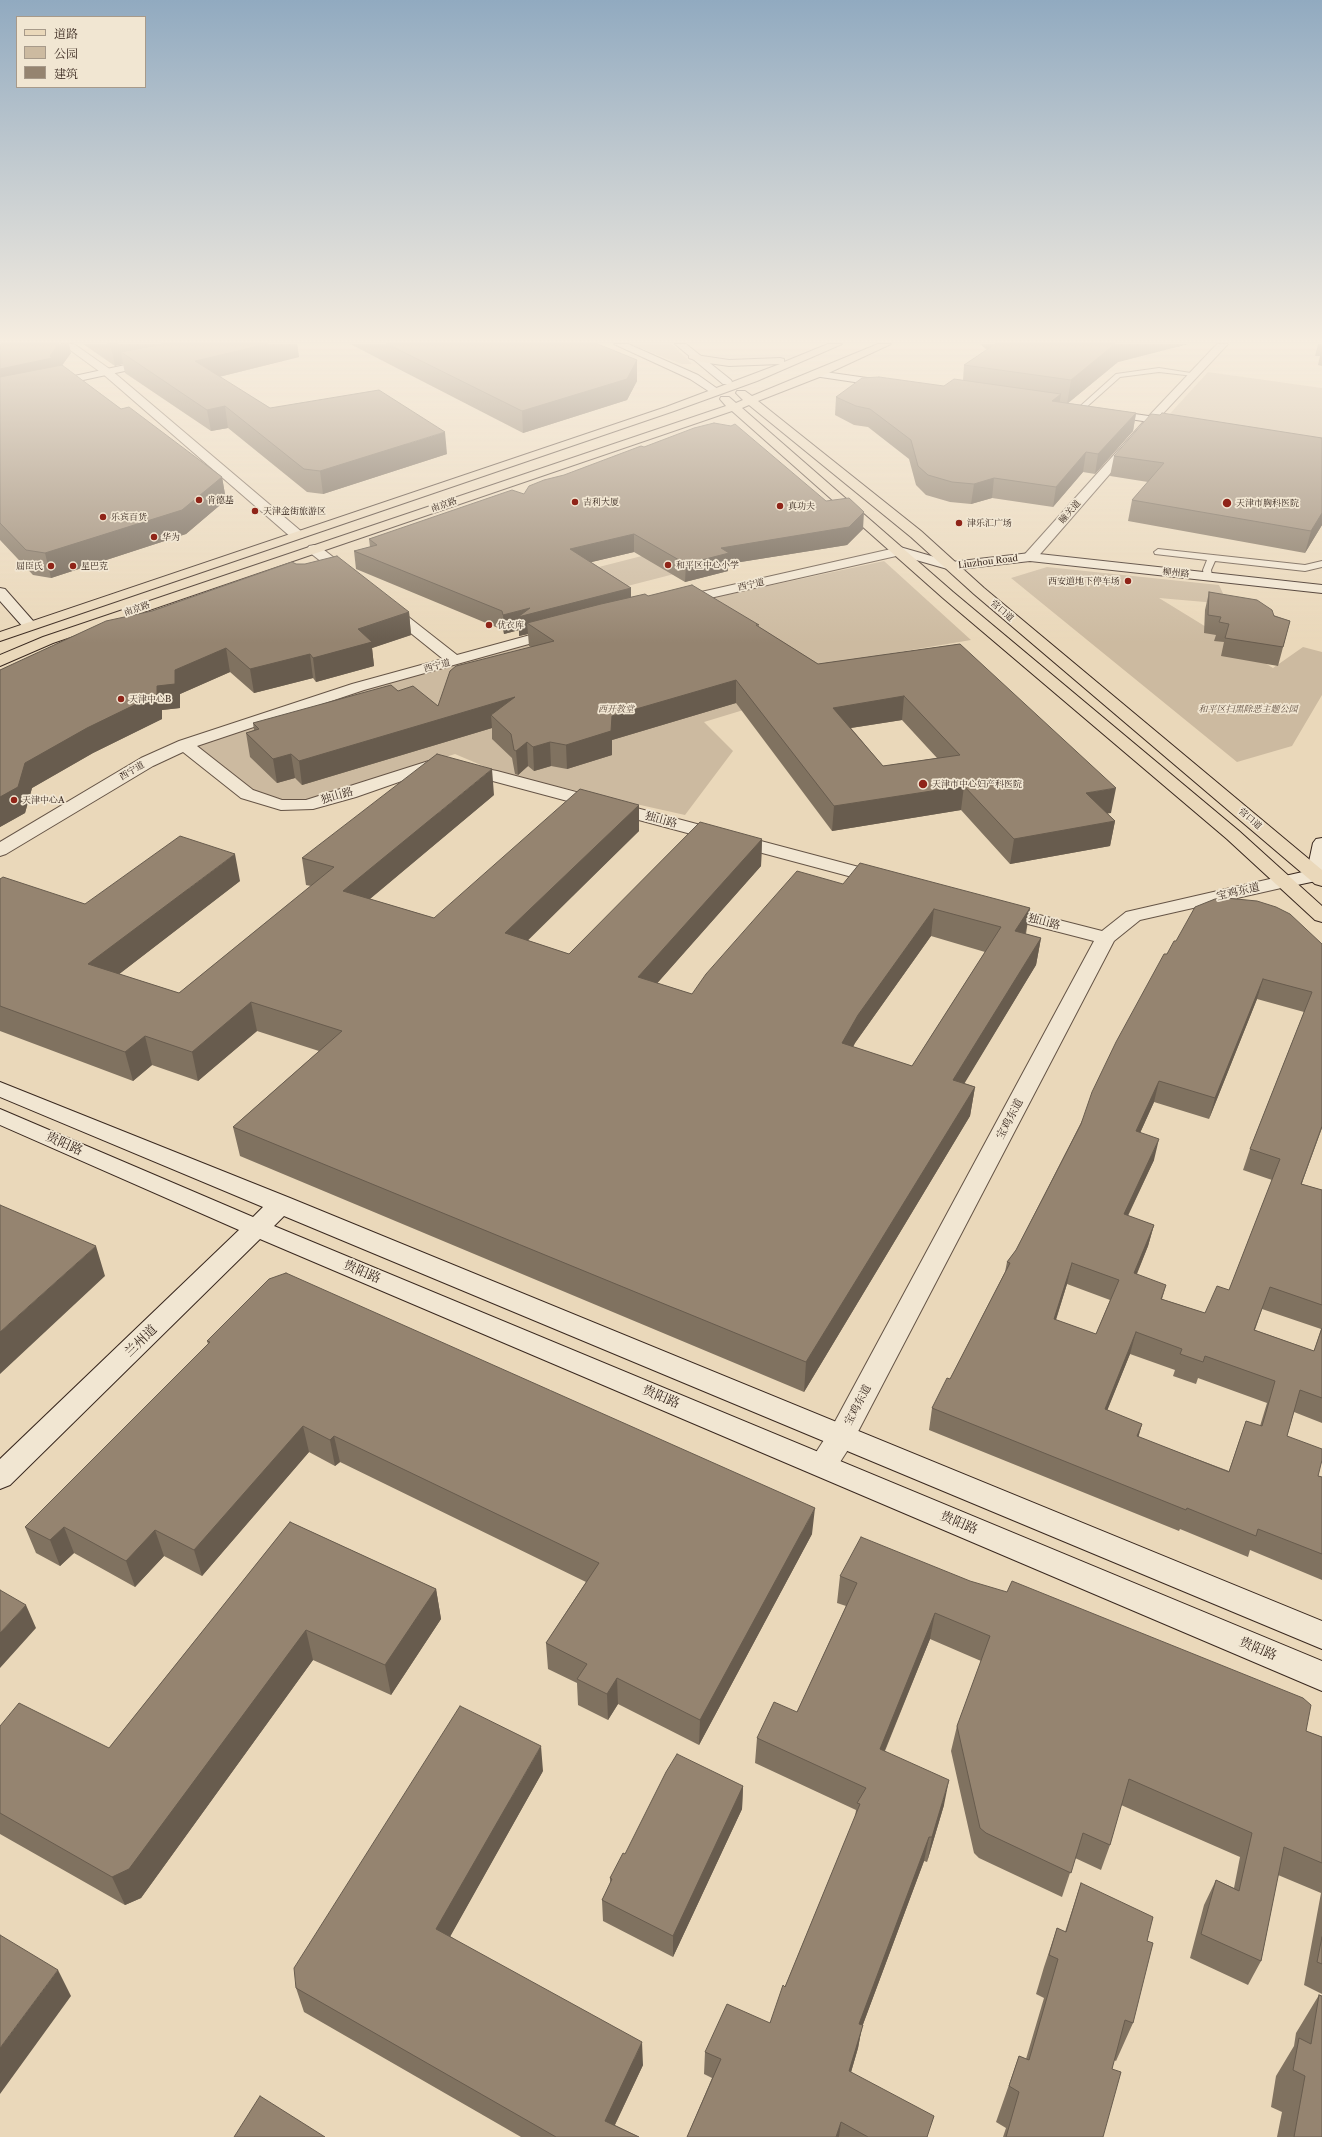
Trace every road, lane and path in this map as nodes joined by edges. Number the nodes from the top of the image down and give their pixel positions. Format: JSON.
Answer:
{"nodes":[{"id":1,"x":191,"y":444,"type":"edge"},
{"id":2,"x":564,"y":444,"type":"edge"},
{"id":3,"x":627,"y":444,"type":"edge"},
{"id":4,"x":777,"y":444,"type":"edge"},
{"id":5,"x":803,"y":444,"type":"edge"},
{"id":6,"x":1130,"y":444,"type":"edge"},
{"id":7,"x":297,"y":535,"type":"junction"},
{"id":8,"x":314,"y":549,"type":"junction"},
{"id":9,"x":900,"y":551,"type":"junction"},
{"id":10,"x":1158,"y":552,"type":"dead end"},
{"id":11,"x":1030,"y":557,"type":"junction"},
{"id":12,"x":1212,"y":558,"type":"junction"},
{"id":13,"x":1322,"y":564,"type":"edge"},
{"id":14,"x":951,"y":566,"type":"junction"},
{"id":15,"x":1208,"y":576,"type":"junction"},
{"id":16,"x":363,"y":588,"type":"edge"},
{"id":17,"x":1322,"y":589,"type":"edge"},
{"id":18,"x":0,"y":592,"type":"edge"},
{"id":19,"x":376,"y":598,"type":"edge"},
{"id":20,"x":667,"y":604,"type":"edge"},
{"id":21,"x":29,"y":625,"type":"junction"},
{"id":22,"x":568,"y":628,"type":"edge"},
{"id":23,"x":0,"y":636,"type":"edge"},
{"id":24,"x":0,"y":661,"type":"edge"},
{"id":25,"x":455,"y":661,"type":"junction"},
{"id":26,"x":185,"y":745,"type":"junction"},
{"id":27,"x":1322,"y":843,"type":"edge"},
{"id":28,"x":0,"y":850,"type":"edge"},
{"id":29,"x":1320,"y":879,"type":"edge"},
{"id":30,"x":1283,"y":882,"type":"junction"},
{"id":31,"x":895,"y":883,"type":"edge"},
{"id":32,"x":985,"y":908,"type":"edge"},
{"id":33,"x":1322,"y":916,"type":"edge"},
{"id":34,"x":1106,"y":938,"type":"junction"},
{"id":35,"x":0,"y":1089,"type":"edge"},
{"id":36,"x":0,"y":1116,"type":"edge"},
{"id":37,"x":281,"y":1204,"type":"junction"},
{"id":38,"x":256,"y":1228,"type":"junction"},
{"id":39,"x":841,"y":1438,"type":"junction"},
{"id":40,"x":823,"y":1465,"type":"junction"},
{"id":41,"x":0,"y":1477,"type":"edge"},
{"id":42,"x":1322,"y":1635,"type":"edge"},
{"id":43,"x":1322,"y":1676,"type":"edge"}],
"edges":[{"from":1,"to":7,"type":"street"},
{"from":2,"to":7,"type":"main road","name":"南京路"},
{"from":3,"to":8,"type":"main road","name":"南京路"},
{"from":4,"to":9,"type":"main road"},
{"from":5,"to":14,"type":"main road","name":"营口道"},
{"from":6,"to":11,"type":"street","name":"瞳关道"},
{"from":7,"to":21,"type":"main road","name":"南京路"},
{"from":8,"to":16,"type":"street"},
{"from":8,"to":24,"type":"main road","name":"南京路"},
{"from":9,"to":14,"type":"street","name":"Liuzhou Road"},
{"from":9,"to":20,"type":"street","name":"西宁道"},
{"from":9,"to":30,"type":"main road"},
{"from":10,"to":12,"type":"lane"},
{"from":11,"to":14,"type":"street","name":"Liuzhou Road"},
{"from":11,"to":15,"type":"street","name":"柳州路"},
{"from":12,"to":13,"type":"lane"},
{"from":12,"to":15,"type":"lane"},
{"from":14,"to":29,"type":"main road","name":"营口道"},
{"from":15,"to":17,"type":"street","name":"柳州路"},
{"from":18,"to":21,"type":"street"},
{"from":19,"to":25,"type":"street"},
{"from":21,"to":23,"type":"main road","name":"南京路"},
{"from":22,"to":25,"type":"street","name":"西宁道"},
{"from":25,"to":26,"type":"street","name":"西宁道"},
{"from":26,"to":28,"type":"street","name":"西宁道"},
{"from":26,"to":31,"type":"street","name":"独山路"},
{"from":27,"to":29,"type":"street"},
{"from":29,"to":30,"type":"street","name":"宝鸡东道"},
{"from":30,"to":33,"type":"main road"},
{"from":30,"to":34,"type":"street","name":"宝鸡东道"},
{"from":32,"to":34,"type":"street","name":"独山路"},
{"from":34,"to":39,"type":"street","name":"宝鸡东道"},
{"from":35,"to":37,"type":"street"},
{"from":36,"to":38,"type":"street","name":"贵阳路"},
{"from":37,"to":38,"type":"street","name":"兰州道"},
{"from":37,"to":39,"type":"street"},
{"from":38,"to":40,"type":"street","name":"贵阳路"},
{"from":38,"to":41,"type":"street","name":"兰州道"},
{"from":39,"to":40,"type":"street","name":"宝鸡东道"},
{"from":39,"to":42,"type":"street"},
{"from":40,"to":43,"type":"street","name":"贵阳路"}]}
